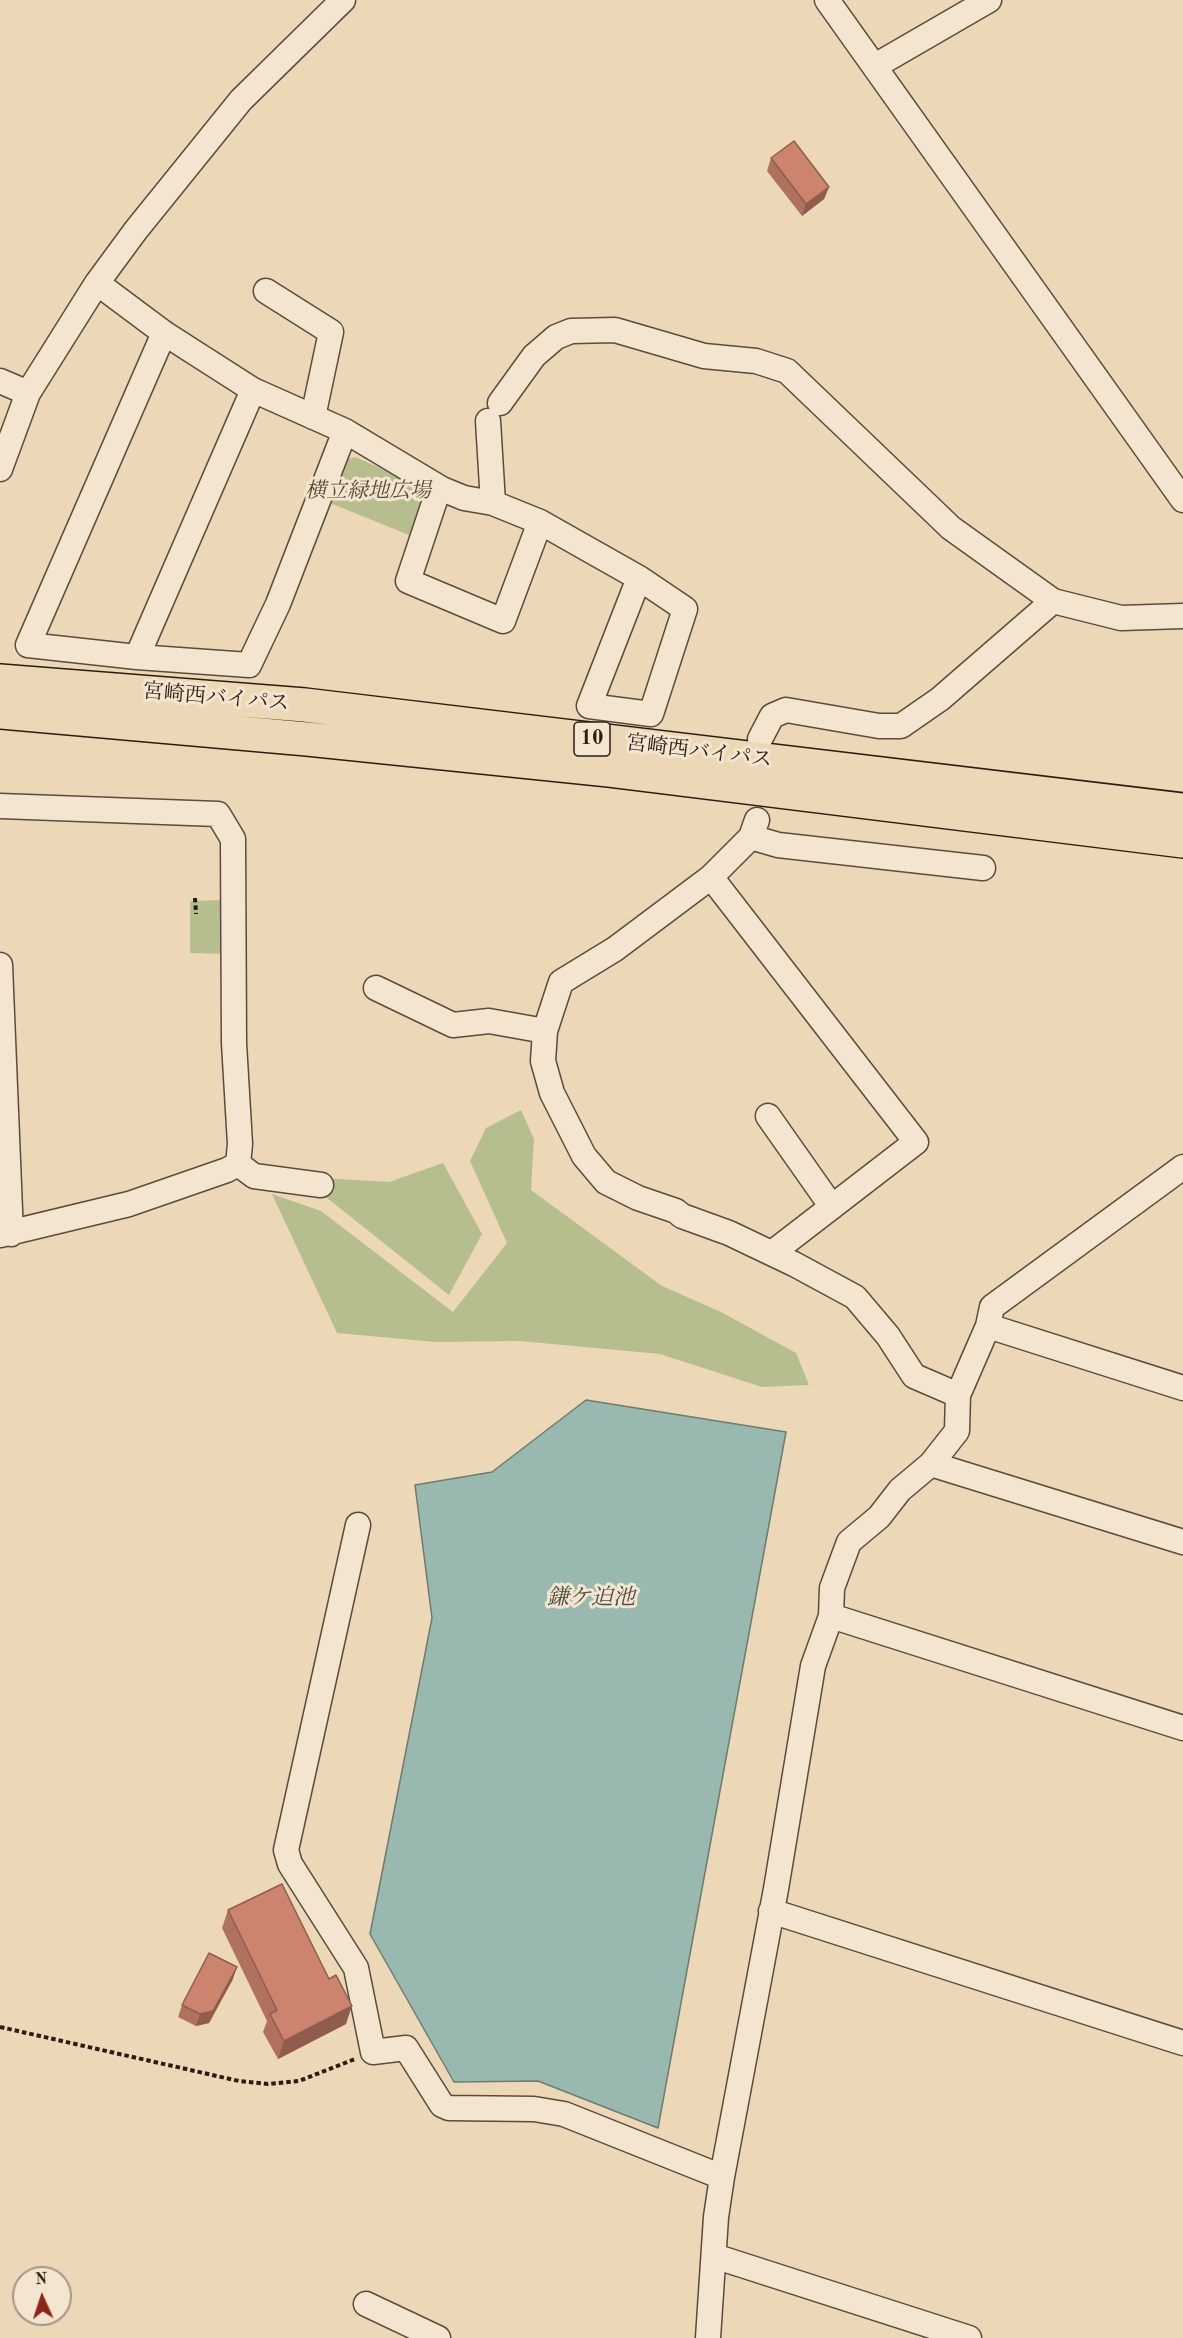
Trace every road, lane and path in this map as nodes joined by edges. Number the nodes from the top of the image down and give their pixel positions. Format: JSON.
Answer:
{"nodes":[{"id":1,"x":343,"y":0,"type":"edge"},
{"id":2,"x":827,"y":0,"type":"edge"},
{"id":3,"x":989,"y":0,"type":"edge"},
{"id":4,"x":875,"y":66,"type":"junction"},
{"id":5,"x":97,"y":283,"type":"junction"},
{"id":6,"x":266,"y":291,"type":"dead end"},
{"id":7,"x":164,"y":333,"type":"junction"},
{"id":8,"x":0,"y":381,"type":"edge"},
{"id":9,"x":253,"y":390,"type":"junction"},
{"id":10,"x":28,"y":393,"type":"junction"},
{"id":11,"x":313,"y":417,"type":"junction"},
{"id":12,"x":345,"y":431,"type":"junction"},
{"id":13,"x":0,"y":469,"type":"edge"},
{"id":14,"x":439,"y":488,"type":"junction"},
{"id":15,"x":1183,"y":500,"type":"edge"},
{"id":16,"x":493,"y":503,"type":"junction"},
{"id":17,"x":540,"y":522,"type":"junction"},
{"id":18,"x":639,"y":578,"type":"junction"},
{"id":19,"x":1053,"y":601,"type":"junction"},
{"id":20,"x":1183,"y":616,"type":"edge"},
{"id":21,"x":137,"y":657,"type":"junction"},
{"id":22,"x":0,"y":681,"type":"edge"},
{"id":23,"x":0,"y":712,"type":"edge"},
{"id":24,"x":760,"y":739,"type":"dead end"},
{"id":25,"x":0,"y":806,"type":"edge"},
{"id":26,"x":1183,"y":810,"type":"edge"},
{"id":27,"x":1183,"y":841,"type":"edge"},
{"id":28,"x":983,"y":868,"type":"dead end"},
{"id":29,"x":711,"y":877,"type":"junction"},
{"id":30,"x":195,"y":898,"type":"dead end"},
{"id":31,"x":189,"y":906,"type":"dead end"},
{"id":32,"x":196,"y":906,"type":"junction"},
{"id":33,"x":196,"y":914,"type":"dead end"},
{"id":34,"x":0,"y":965,"type":"edge"},
{"id":35,"x":376,"y":988,"type":"dead end"},
{"id":36,"x":545,"y":1031,"type":"junction"},
{"id":37,"x":768,"y":1116,"type":"dead end"},
{"id":38,"x":238,"y":1164,"type":"junction"},
{"id":39,"x":1183,"y":1167,"type":"edge"},
{"id":40,"x":321,"y":1185,"type":"dead end"},
{"id":41,"x":832,"y":1207,"type":"junction"},
{"id":42,"x":5,"y":1234,"type":"edge"},
{"id":43,"x":772,"y":1253,"type":"junction"},
{"id":44,"x":988,"y":1326,"type":"junction"},
{"id":45,"x":1183,"y":1388,"type":"edge"},
{"id":46,"x":958,"y":1395,"type":"junction"},
{"id":47,"x":932,"y":1464,"type":"junction"},
{"id":48,"x":358,"y":1525,"type":"dead end"},
{"id":49,"x":1183,"y":1542,"type":"edge"},
{"id":50,"x":831,"y":1616,"type":"junction"},
{"id":51,"x":1183,"y":1728,"type":"edge"},
{"id":52,"x":771,"y":1911,"type":"junction"},
{"id":53,"x":0,"y":2027,"type":"edge"},
{"id":54,"x":1183,"y":2043,"type":"edge"},
{"id":55,"x":374,"y":2052,"type":"junction"},
{"id":56,"x":722,"y":2177,"type":"junction"},
{"id":57,"x":714,"y":2256,"type":"junction"},
{"id":58,"x":366,"y":2304,"type":"dead end"},
{"id":59,"x":438,"y":2338,"type":"edge"},
{"id":60,"x":708,"y":2338,"type":"edge"},
{"id":61,"x":969,"y":2338,"type":"edge"}],
"edges":[{"from":1,"to":5,"type":"street"},
{"from":2,"to":4,"type":"street"},
{"from":3,"to":4,"type":"street"},
{"from":4,"to":15,"type":"street"},
{"from":5,"to":7,"type":"street"},
{"from":5,"to":10,"type":"street"},
{"from":6,"to":11,"type":"street"},
{"from":7,"to":9,"type":"street"},
{"from":7,"to":21,"type":"street"},
{"from":8,"to":10,"type":"street"},
{"from":9,"to":11,"type":"street"},
{"from":9,"to":21,"type":"street"},
{"from":10,"to":13,"type":"street"},
{"from":11,"to":12,"type":"street"},
{"from":12,"to":14,"type":"street"},
{"from":12,"to":21,"type":"street"},
{"from":14,"to":16,"type":"street"},
{"from":14,"to":17,"type":"street"},
{"from":16,"to":17,"type":"street"},
{"from":16,"to":19,"type":"street"},
{"from":17,"to":18,"type":"street"},
{"from":18,"to":18,"type":"street"},
{"from":19,"to":20,"type":"street"},
{"from":19,"to":24,"type":"street"},
{"from":22,"to":26,"type":"highway","name":"宮崎西バイパス","number":"10"},
{"from":23,"to":27,"type":"highway","name":"宮崎西バイパス","number":"10"},
{"from":25,"to":38,"type":"street"},
{"from":28,"to":29,"type":"street"},
{"from":29,"to":36,"type":"street"},
{"from":29,"to":41,"type":"street"},
{"from":30,"to":32,"type":"path"},
{"from":31,"to":32,"type":"path"},
{"from":32,"to":33,"type":"path"},
{"from":34,"to":42,"type":"street"},
{"from":35,"to":36,"type":"street"},
{"from":36,"to":43,"type":"street"},
{"from":37,"to":41,"type":"street"},
{"from":38,"to":40,"type":"street"},
{"from":38,"to":42,"type":"street"},
{"from":39,"to":44,"type":"street"},
{"from":41,"to":43,"type":"street"},
{"from":43,"to":46,"type":"street"},
{"from":44,"to":45,"type":"street"},
{"from":44,"to":46,"type":"street"},
{"from":46,"to":47,"type":"street"},
{"from":47,"to":49,"type":"street"},
{"from":47,"to":50,"type":"street"},
{"from":48,"to":55,"type":"street"},
{"from":50,"to":51,"type":"street"},
{"from":50,"to":52,"type":"street"},
{"from":52,"to":54,"type":"street"},
{"from":52,"to":56,"type":"street"},
{"from":53,"to":55,"type":"path"},
{"from":55,"to":56,"type":"street"},
{"from":56,"to":57,"type":"street"},
{"from":57,"to":60,"type":"street"},
{"from":57,"to":61,"type":"street"},
{"from":58,"to":59,"type":"street"}]}
